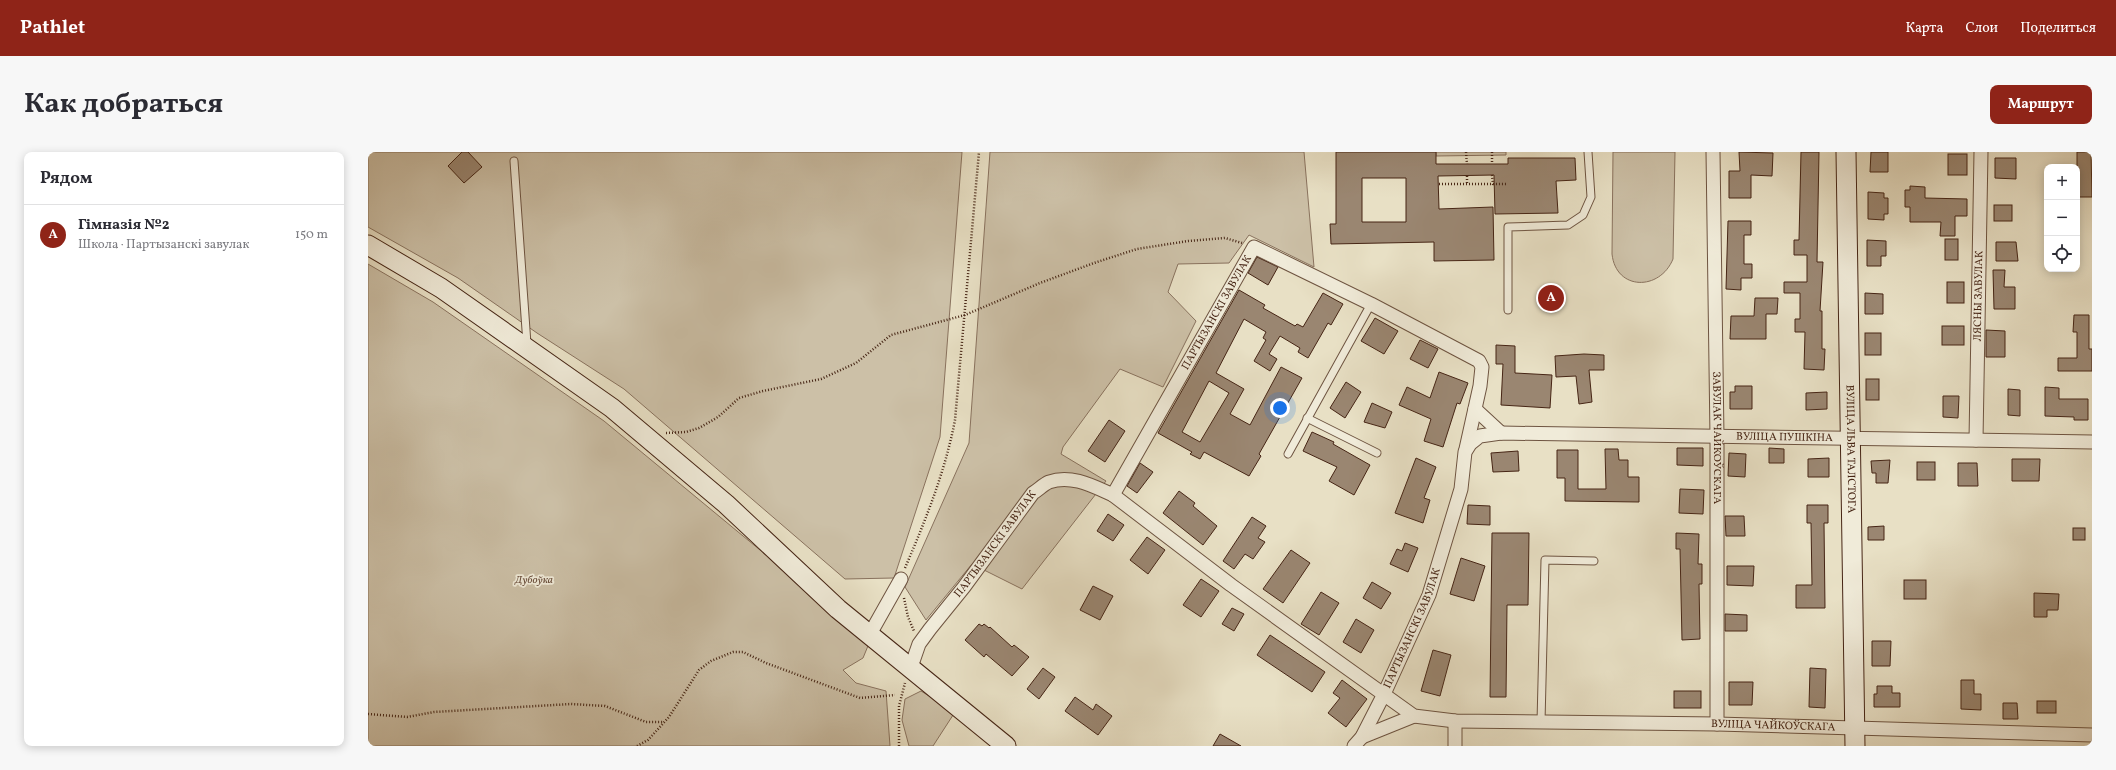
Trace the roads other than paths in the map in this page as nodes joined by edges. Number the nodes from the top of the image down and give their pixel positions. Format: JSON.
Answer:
{"nodes":[{"id":1,"x":1588,"y":152,"type":"edge"},
{"id":2,"x":1713,"y":152,"type":"edge"},
{"id":3,"x":1846,"y":152,"type":"edge"},
{"id":4,"x":1981,"y":152,"type":"edge"},
{"id":5,"x":514,"y":161,"type":"dead end"},
{"id":6,"x":368,"y":246,"type":"edge"},
{"id":7,"x":1371,"y":304,"type":"junction"},
{"id":8,"x":1508,"y":310,"type":"dead end"},
{"id":9,"x":527,"y":348,"type":"junction"},
{"id":10,"x":1475,"y":409,"type":"junction"},
{"id":11,"x":1307,"y":418,"type":"junction"},
{"id":12,"x":1501,"y":433,"type":"junction"},
{"id":13,"x":1717,"y":437,"type":"junction"},
{"id":14,"x":1849,"y":438,"type":"junction"},
{"id":15,"x":1976,"y":440,"type":"junction"},
{"id":16,"x":2092,"y":442,"type":"edge"},
{"id":17,"x":1376,"y":452,"type":"dead end"},
{"id":18,"x":1465,"y":452,"type":"junction"},
{"id":19,"x":1288,"y":454,"type":"dead end"},
{"id":20,"x":1113,"y":495,"type":"junction"},
{"id":21,"x":1594,"y":561,"type":"dead end"},
{"id":22,"x":901,"y":579,"type":"road end"},
{"id":23,"x":870,"y":634,"type":"junction"},
{"id":24,"x":911,"y":668,"type":"junction"},
{"id":25,"x":1384,"y":694,"type":"junction"},
{"id":26,"x":1414,"y":716,"type":"junction"},
{"id":27,"x":1455,"y":721,"type":"junction"},
{"id":28,"x":1540,"y":722,"type":"junction"},
{"id":29,"x":1717,"y":724,"type":"junction"},
{"id":30,"x":2092,"y":735,"type":"edge"},
{"id":31,"x":1855,"y":737,"type":"edge"},
{"id":32,"x":1358,"y":741,"type":"edge"},
{"id":33,"x":1006,"y":746,"type":"edge"},
{"id":34,"x":1455,"y":746,"type":"edge"}],
"edges":[{"from":1,"to":8,"type":"lane"},
{"from":2,"to":13,"type":"street","name":"ЗАВУЛАК ЧАЙКОЎСКАГА"},
{"from":3,"to":14,"type":"main road","name":"ВУЛІЦА ЛЬВА ТАЛСТОГА"},
{"from":4,"to":15,"type":"street","name":"ЛЯСНЫ ЗАВУЛАК"},
{"from":5,"to":9,"type":"lane"},
{"from":6,"to":9,"type":"main road"},
{"from":7,"to":10,"type":"street","name":"ПАРТЫЗАНСКІ ЗАВУЛАК"},
{"from":7,"to":11,"type":"lane"},
{"from":7,"to":20,"type":"street","name":"ПАРТЫЗАНСКІ ЗАВУЛАК"},
{"from":9,"to":23,"type":"main road"},
{"from":10,"to":12,"type":"street"},
{"from":10,"to":18,"type":"street","name":"ПАРТЫЗАНСКІ ЗАВУЛАК"},
{"from":11,"to":17,"type":"lane"},
{"from":11,"to":19,"type":"lane"},
{"from":12,"to":13,"type":"street","name":"ВУЛІЦА ПУШКІНА"},
{"from":12,"to":18,"type":"street"},
{"from":13,"to":14,"type":"street","name":"ВУЛІЦА ПУШКІНА"},
{"from":13,"to":29,"type":"street","name":"ЗАВУЛАК ЧАЙКОЎСКАГА"},
{"from":14,"to":15,"type":"street","name":"ВУЛІЦА ПУШКІНА"},
{"from":14,"to":31,"type":"main road","name":"ВУЛІЦА ЛЬВА ТАЛСТОГА"},
{"from":15,"to":16,"type":"street","name":"ВУЛІЦА ПУШКІНА"},
{"from":18,"to":25,"type":"street","name":"ПАРТЫЗАНСКІ ЗАВУЛАК"},
{"from":20,"to":24,"type":"street","name":"ПАРТЫЗАНСКІ ЗАВУЛАК"},
{"from":20,"to":25,"type":"street","name":"ПАРТЫЗАНСКІ ЗАВУЛАК"},
{"from":21,"to":28,"type":"lane"},
{"from":22,"to":23,"type":"street"},
{"from":23,"to":24,"type":"main road"},
{"from":24,"to":33,"type":"main road"},
{"from":25,"to":26,"type":"street","name":"ВУЛІЦА ЧАЙКОЎСКАГА"},
{"from":25,"to":32,"type":"street"},
{"from":26,"to":27,"type":"street","name":"ВУЛІЦА ЧАЙКОЎСКАГА"},
{"from":26,"to":32,"type":"street"},
{"from":27,"to":28,"type":"street","name":"ВУЛІЦА ЧАЙКОЎСКАГА"},
{"from":27,"to":34,"type":"street"},
{"from":28,"to":29,"type":"street","name":"ВУЛІЦА ЧАЙКОЎСКАГА"},
{"from":29,"to":31,"type":"street","name":"ВУЛІЦА ЧАЙКОЎСКАГА"},
{"from":30,"to":31,"type":"street","name":"ВУЛІЦА ЧАЙКОЎСКАГА"}]}
